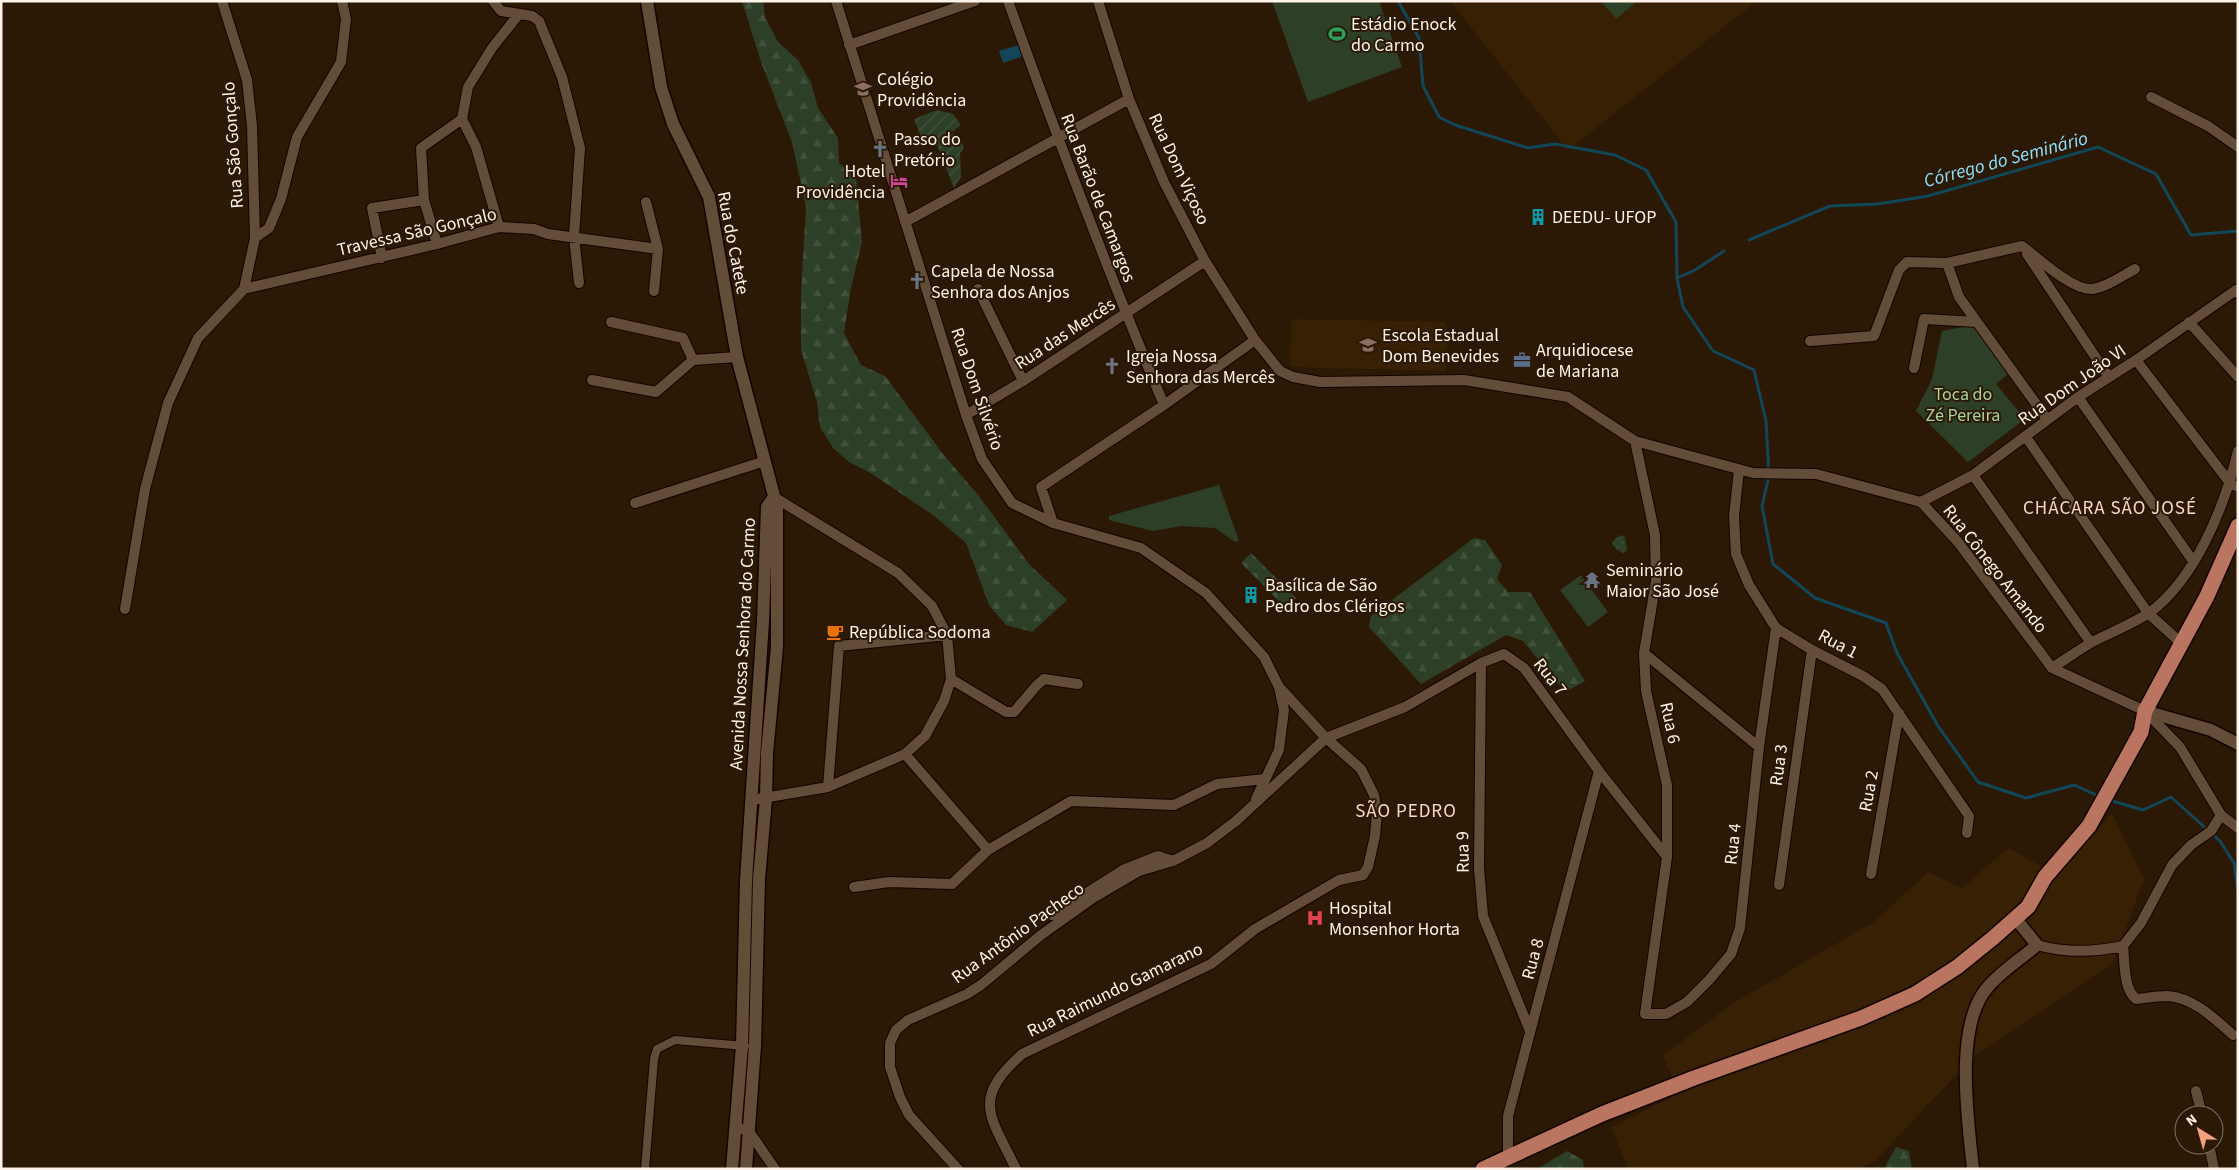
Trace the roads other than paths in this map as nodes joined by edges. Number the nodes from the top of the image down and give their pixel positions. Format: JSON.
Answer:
{"nodes":[{"id":1,"x":222,"y":1,"type":"edge"},
{"id":2,"x":342,"y":1,"type":"edge"},
{"id":3,"x":493,"y":1,"type":"edge"},
{"id":4,"x":647,"y":1,"type":"edge"},
{"id":5,"x":836,"y":1,"type":"edge"},
{"id":6,"x":975,"y":1,"type":"edge"},
{"id":7,"x":1008,"y":1,"type":"edge"},
{"id":8,"x":1098,"y":1,"type":"edge"},
{"id":9,"x":519,"y":14,"type":"junction"},
{"id":10,"x":849,"y":44,"type":"junction"},
{"id":11,"x":2151,"y":97,"type":"dead end"},
{"id":12,"x":1129,"y":99,"type":"junction"},
{"id":13,"x":462,"y":118,"type":"junction"},
{"id":14,"x":1058,"y":140,"type":"junction"},
{"id":15,"x":2238,"y":147,"type":"edge"},
{"id":16,"x":424,"y":200,"type":"junction"},
{"id":17,"x":646,"y":202,"type":"dead end"},
{"id":18,"x":906,"y":222,"type":"junction"},
{"id":19,"x":499,"y":227,"type":"junction"},
{"id":20,"x":574,"y":237,"type":"junction"},
{"id":21,"x":255,"y":238,"type":"junction"},
{"id":22,"x":438,"y":244,"type":"junction"},
{"id":23,"x":2022,"y":246,"type":"junction"},
{"id":24,"x":658,"y":249,"type":"junction"},
{"id":25,"x":382,"y":258,"type":"junction"},
{"id":26,"x":1205,"y":261,"type":"junction"},
{"id":27,"x":1947,"y":263,"type":"junction"},
{"id":28,"x":2135,"y":269,"type":"dead end"},
{"id":29,"x":579,"y":283,"type":"dead end"},
{"id":30,"x":244,"y":289,"type":"junction"},
{"id":31,"x":978,"y":289,"type":"dead end"},
{"id":32,"x":654,"y":291,"type":"dead end"},
{"id":33,"x":2238,"y":293,"type":"edge"},
{"id":34,"x":1126,"y":314,"type":"junction"},
{"id":35,"x":611,"y":322,"type":"dead end"},
{"id":36,"x":1977,"y":322,"type":"junction"},
{"id":37,"x":2189,"y":322,"type":"junction"},
{"id":38,"x":1255,"y":340,"type":"junction"},
{"id":39,"x":1810,"y":341,"type":"dead end"},
{"id":40,"x":737,"y":357,"type":"junction"},
{"id":41,"x":693,"y":360,"type":"junction"},
{"id":42,"x":2136,"y":360,"type":"junction"},
{"id":43,"x":1914,"y":368,"type":"dead end"},
{"id":44,"x":2108,"y":376,"type":"junction"},
{"id":45,"x":2238,"y":377,"type":"edge"},
{"id":46,"x":592,"y":380,"type":"dead end"},
{"id":47,"x":1023,"y":381,"type":"junction"},
{"id":48,"x":2078,"y":397,"type":"junction"},
{"id":49,"x":1164,"y":405,"type":"junction"},
{"id":50,"x":966,"y":415,"type":"junction"},
{"id":51,"x":2047,"y":419,"type":"junction"},
{"id":52,"x":2026,"y":436,"type":"junction"},
{"id":53,"x":1635,"y":441,"type":"junction"},
{"id":54,"x":2238,"y":451,"type":"edge"},
{"id":55,"x":765,"y":461,"type":"junction"},
{"id":56,"x":1739,"y":470,"type":"junction"},
{"id":57,"x":1973,"y":475,"type":"junction"},
{"id":58,"x":2234,"y":485,"type":"edge"},
{"id":59,"x":774,"y":497,"type":"junction"},
{"id":60,"x":1921,"y":502,"type":"junction"},
{"id":61,"x":635,"y":503,"type":"dead end"},
{"id":62,"x":1053,"y":523,"type":"junction"},
{"id":63,"x":2238,"y":526,"type":"edge"},
{"id":64,"x":1116,"y":541,"type":"joint"},
{"id":65,"x":2193,"y":562,"type":"junction"},
{"id":66,"x":126,"y":609,"type":"dead end"},
{"id":67,"x":2148,"y":613,"type":"junction"},
{"id":68,"x":1776,"y":628,"type":"junction"},
{"id":69,"x":947,"y":635,"type":"junction"},
{"id":70,"x":2091,"y":643,"type":"junction"},
{"id":71,"x":2181,"y":643,"type":"junction"},
{"id":72,"x":777,"y":647,"type":"junction"},
{"id":73,"x":761,"y":648,"type":"junction"},
{"id":74,"x":1812,"y":650,"type":"junction"},
{"id":75,"x":1644,"y":653,"type":"junction"},
{"id":76,"x":1481,"y":663,"type":"junction"},
{"id":77,"x":2052,"y":668,"type":"junction"},
{"id":78,"x":951,"y":679,"type":"junction"},
{"id":79,"x":1078,"y":684,"type":"dead end"},
{"id":80,"x":1279,"y":687,"type":"junction"},
{"id":81,"x":2145,"y":711,"type":"junction"},
{"id":82,"x":1899,"y":713,"type":"junction"},
{"id":83,"x":1326,"y":738,"type":"junction"},
{"id":84,"x":2238,"y":744,"type":"edge"},
{"id":85,"x":1759,"y":747,"type":"junction"},
{"id":86,"x":905,"y":754,"type":"junction"},
{"id":87,"x":1599,"y":771,"type":"junction"},
{"id":88,"x":1265,"y":779,"type":"junction"},
{"id":89,"x":828,"y":787,"type":"junction"},
{"id":90,"x":766,"y":799,"type":"junction"},
{"id":91,"x":752,"y":800,"type":"junction"},
{"id":92,"x":1255,"y":802,"type":"junction"},
{"id":93,"x":2221,"y":815,"type":"junction"},
{"id":94,"x":2238,"y":828,"type":"edge"},
{"id":95,"x":1967,"y":833,"type":"dead end"},
{"id":96,"x":988,"y":850,"type":"junction"},
{"id":97,"x":1667,"y":857,"type":"junction"},
{"id":98,"x":1173,"y":861,"type":"junction"},
{"id":99,"x":1871,"y":874,"type":"dead end"},
{"id":100,"x":752,"y":880,"type":"junction"},
{"id":101,"x":1779,"y":885,"type":"dead end"},
{"id":102,"x":854,"y":887,"type":"dead end"},
{"id":103,"x":1052,"y":915,"type":"dead end"},
{"id":104,"x":2015,"y":918,"type":"junction"},
{"id":105,"x":2037,"y":945,"type":"junction"},
{"id":106,"x":2123,"y":946,"type":"junction"},
{"id":107,"x":1645,"y":1014,"type":"joint"},
{"id":108,"x":1530,"y":1031,"type":"junction"},
{"id":109,"x":2233,"y":1035,"type":"dead end"},
{"id":110,"x":748,"y":1046,"type":"junction"},
{"id":111,"x":2196,"y":1091,"type":"dead end"},
{"id":112,"x":2200,"y":1105,"type":"edge"},
{"id":113,"x":735,"y":1128,"type":"junction"},
{"id":114,"x":748,"y":1130,"type":"junction"},
{"id":115,"x":2210,"y":1155,"type":"edge"},
{"id":116,"x":1508,"y":1157,"type":"junction"},
{"id":117,"x":645,"y":1169,"type":"edge"},
{"id":118,"x":732,"y":1169,"type":"edge"},
{"id":119,"x":746,"y":1169,"type":"edge"},
{"id":120,"x":774,"y":1169,"type":"edge"},
{"id":121,"x":958,"y":1169,"type":"edge"},
{"id":122,"x":1016,"y":1169,"type":"edge"},
{"id":123,"x":1483,"y":1169,"type":"edge"},
{"id":124,"x":1973,"y":1169,"type":"edge"},
{"id":125,"x":2214,"y":1169,"type":"edge"}],
"edges":[{"from":1,"to":21,"type":"street","name":"Rua São Gonçalo"},
{"from":2,"to":21,"type":"street"},
{"from":3,"to":9,"type":"street"},
{"from":4,"to":40,"type":"street","name":"Rua do Catete"},
{"from":5,"to":10,"type":"street","name":"Rua Dom Silvério"},
{"from":6,"to":10,"type":"street"},
{"from":7,"to":14,"type":"street","name":"Rua Barão de Camargos"},
{"from":8,"to":12,"type":"street","name":"Rua Dom Viçoso"},
{"from":9,"to":13,"type":"street"},
{"from":9,"to":20,"type":"street"},
{"from":10,"to":18,"type":"street","name":"Rua Dom Silvério"},
{"from":11,"to":15,"type":"street"},
{"from":12,"to":14,"type":"street"},
{"from":12,"to":26,"type":"street","name":"Rua Dom Viçoso"},
{"from":13,"to":16,"type":"street"},
{"from":13,"to":19,"type":"street"},
{"from":14,"to":18,"type":"street"},
{"from":14,"to":34,"type":"street","name":"Rua Barão de Camargos"},
{"from":16,"to":22,"type":"street"},
{"from":16,"to":25,"type":"street"},
{"from":17,"to":24,"type":"street"},
{"from":18,"to":50,"type":"street","name":"Rua Dom Silvério"},
{"from":19,"to":20,"type":"street","name":"Travessa São Gonçalo"},
{"from":19,"to":22,"type":"street","name":"Travessa São Gonçalo"},
{"from":20,"to":24,"type":"street","name":"Travessa São Gonçalo"},
{"from":20,"to":29,"type":"street"},
{"from":21,"to":30,"type":"street","name":"Rua São Gonçalo"},
{"from":22,"to":25,"type":"street","name":"Travessa São Gonçalo"},
{"from":23,"to":27,"type":"street"},
{"from":23,"to":28,"type":"street"},
{"from":23,"to":44,"type":"street"},
{"from":24,"to":32,"type":"street"},
{"from":25,"to":30,"type":"street","name":"Travessa São Gonçalo"},
{"from":26,"to":34,"type":"street","name":"Rua das Mercês"},
{"from":26,"to":38,"type":"street","name":"Rua Dom Viçoso"},
{"from":27,"to":36,"type":"street"},
{"from":27,"to":39,"type":"street"},
{"from":30,"to":66,"type":"street"},
{"from":31,"to":47,"type":"street"},
{"from":33,"to":37,"type":"street","name":"Rua Dom João VI"},
{"from":34,"to":47,"type":"street","name":"Rua das Mercês"},
{"from":34,"to":49,"type":"street","name":"Rua Barão de Camargos"},
{"from":35,"to":41,"type":"street"},
{"from":36,"to":43,"type":"street"},
{"from":36,"to":51,"type":"street"},
{"from":37,"to":42,"type":"street","name":"Rua Dom João VI"},
{"from":37,"to":45,"type":"street"},
{"from":38,"to":49,"type":"street"},
{"from":38,"to":53,"type":"street","name":"Rua Cônego Amando"},
{"from":40,"to":41,"type":"street"},
{"from":40,"to":55,"type":"street","name":"Rua do Catete"},
{"from":41,"to":46,"type":"street"},
{"from":42,"to":44,"type":"street","name":"Rua Dom João VI"},
{"from":42,"to":58,"type":"street"},
{"from":44,"to":48,"type":"street","name":"Rua Dom João VI"},
{"from":47,"to":50,"type":"street","name":"Rua das Mercês"},
{"from":48,"to":51,"type":"street","name":"Rua Dom João VI"},
{"from":48,"to":65,"type":"street"},
{"from":49,"to":62,"type":"street"},
{"from":50,"to":62,"type":"street","name":"Rua Dom Silvério"},
{"from":51,"to":52,"type":"street","name":"Rua Dom João VI"},
{"from":52,"to":57,"type":"street","name":"Rua Dom João VI"},
{"from":52,"to":67,"type":"street"},
{"from":53,"to":56,"type":"street","name":"Rua Cônego Amando"},
{"from":53,"to":75,"type":"street","name":"Rua 6"},
{"from":54,"to":58,"type":"street"},
{"from":55,"to":59,"type":"street","name":"Rua do Catete"},
{"from":55,"to":61,"type":"street"},
{"from":56,"to":60,"type":"street","name":"Rua Cônego Amando"},
{"from":56,"to":68,"type":"street","name":"Rua 1"},
{"from":57,"to":60,"type":"street","name":"Rua Dom João VI"},
{"from":57,"to":70,"type":"street"},
{"from":58,"to":65,"type":"street"},
{"from":59,"to":69,"type":"street"},
{"from":59,"to":72,"type":"street","name":"Avenida Nossa Senhora do Carmo"},
{"from":59,"to":73,"type":"street","name":"Avenida Nossa Senhora do Carmo"},
{"from":60,"to":77,"type":"street","name":"Rua Cônego Amando"},
{"from":62,"to":64,"type":"street","name":"Rua Dom Silvério"},
{"from":63,"to":71,"type":"main road"},
{"from":64,"to":80,"type":"street","name":"Rua Antônio Pacheco"},
{"from":65,"to":67,"type":"street"},
{"from":67,"to":70,"type":"street"},
{"from":67,"to":71,"type":"street"},
{"from":68,"to":74,"type":"street","name":"Rua 1"},
{"from":68,"to":85,"type":"street","name":"Rua 4"},
{"from":69,"to":78,"type":"street"},
{"from":69,"to":89,"type":"street"},
{"from":70,"to":77,"type":"street"},
{"from":71,"to":81,"type":"main road"},
{"from":72,"to":73,"type":"street"},
{"from":72,"to":90,"type":"street","name":"Avenida Nossa Senhora do Carmo"},
{"from":73,"to":91,"type":"street","name":"Avenida Nossa Senhora do Carmo"},
{"from":74,"to":82,"type":"street","name":"Rua 1"},
{"from":74,"to":101,"type":"street","name":"Rua 3"},
{"from":75,"to":85,"type":"street"},
{"from":75,"to":97,"type":"street","name":"Rua 6"},
{"from":76,"to":83,"type":"street","name":"Rua 7"},
{"from":76,"to":87,"type":"street","name":"Rua 7"},
{"from":76,"to":108,"type":"street","name":"Rua 9"},
{"from":77,"to":81,"type":"street"},
{"from":78,"to":79,"type":"street"},
{"from":78,"to":86,"type":"street"},
{"from":80,"to":83,"type":"street"},
{"from":80,"to":88,"type":"street","name":"Rua Antônio Pacheco"},
{"from":81,"to":84,"type":"street"},
{"from":81,"to":93,"type":"street"},
{"from":81,"to":104,"type":"main road"},
{"from":82,"to":95,"type":"street","name":"Rua 1"},
{"from":82,"to":99,"type":"street","name":"Rua 2"},
{"from":83,"to":92,"type":"street","name":"Rua Antônio Pacheco"},
{"from":83,"to":122,"type":"street","name":"Rua Raimundo Gamarano"},
{"from":85,"to":107,"type":"street","name":"Rua 4"},
{"from":86,"to":89,"type":"street"},
{"from":86,"to":96,"type":"street"},
{"from":87,"to":97,"type":"street","name":"Rua 7"},
{"from":87,"to":108,"type":"street","name":"Rua 8"},
{"from":88,"to":92,"type":"street","name":"Rua Antônio Pacheco"},
{"from":88,"to":96,"type":"street"},
{"from":89,"to":90,"type":"street"},
{"from":90,"to":91,"type":"street"},
{"from":90,"to":100,"type":"street","name":"Avenida Nossa Senhora do Carmo"},
{"from":91,"to":100,"type":"street","name":"Avenida Nossa Senhora do Carmo"},
{"from":92,"to":98,"type":"street","name":"Rua Antônio Pacheco"},
{"from":93,"to":94,"type":"street"},
{"from":93,"to":106,"type":"street"},
{"from":96,"to":102,"type":"street"},
{"from":97,"to":107,"type":"street","name":"Rua 6"},
{"from":98,"to":103,"type":"street","name":"Rua Antônio Pacheco"},
{"from":98,"to":121,"type":"street","name":"Rua Antônio Pacheco"},
{"from":100,"to":110,"type":"street","name":"Avenida Nossa Senhora do Carmo"},
{"from":104,"to":105,"type":"street"},
{"from":104,"to":116,"type":"main road"},
{"from":105,"to":106,"type":"street"},
{"from":105,"to":124,"type":"street"},
{"from":106,"to":109,"type":"street"},
{"from":108,"to":116,"type":"street","name":"Rua 8"},
{"from":110,"to":113,"type":"street","name":"Avenida Nossa Senhora do Carmo"},
{"from":110,"to":114,"type":"street","name":"Avenida Nossa Senhora do Carmo"},
{"from":110,"to":117,"type":"street"},
{"from":111,"to":112,"type":"street"},
{"from":113,"to":114,"type":"street"},
{"from":113,"to":118,"type":"street","name":"Avenida Nossa Senhora do Carmo"},
{"from":114,"to":119,"type":"street","name":"Avenida Nossa Senhora do Carmo"},
{"from":114,"to":120,"type":"street"},
{"from":115,"to":125,"type":"street"},
{"from":116,"to":123,"type":"main road"}]}
